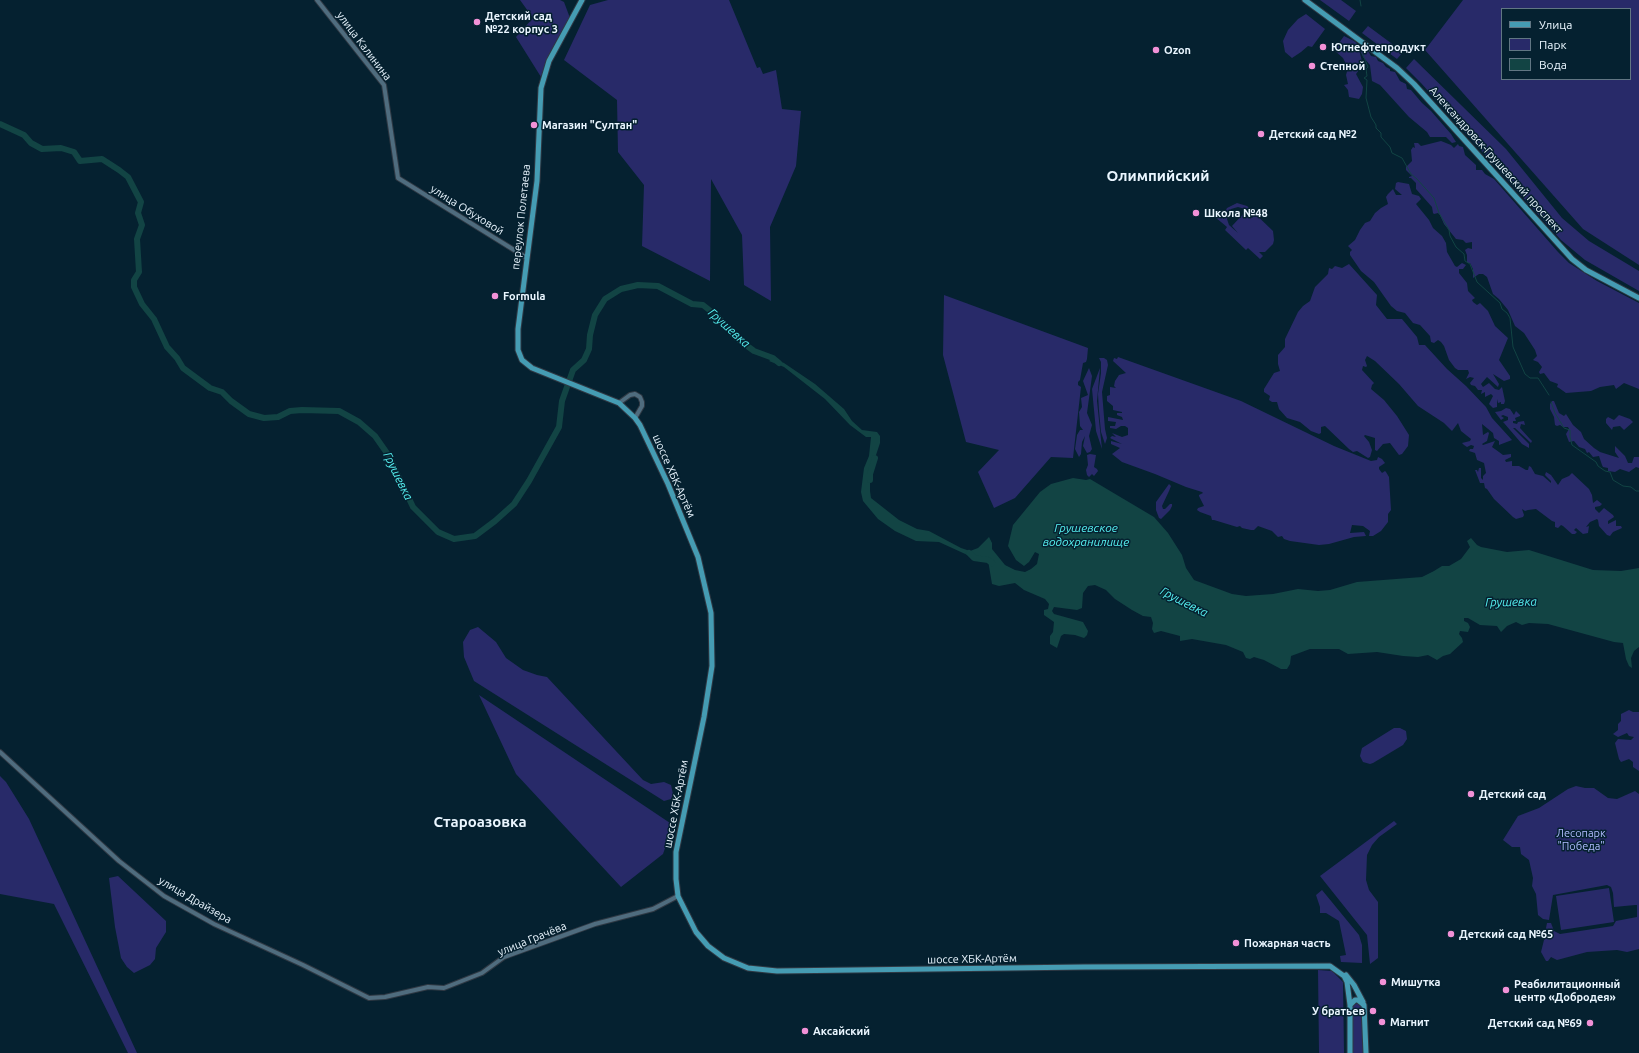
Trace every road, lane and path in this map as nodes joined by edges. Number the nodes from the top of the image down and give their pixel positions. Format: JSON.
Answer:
{"nodes":[{"id":1,"x":317,"y":0,"type":"edge"},
{"id":2,"x":582,"y":0,"type":"edge"},
{"id":3,"x":1305,"y":0,"type":"edge"},
{"id":4,"x":398,"y":178,"type":"joint"},
{"id":5,"x":527,"y":258,"type":"junction"},
{"id":6,"x":1639,"y":298,"type":"edge"},
{"id":7,"x":520,"y":356,"type":"joint"},
{"id":8,"x":619,"y":404,"type":"junction"},
{"id":9,"x":635,"y":418,"type":"junction"},
{"id":10,"x":0,"y":752,"type":"edge"},
{"id":11,"x":678,"y":896,"type":"junction"},
{"id":12,"x":1330,"y":966,"type":"junction"},
{"id":13,"x":369,"y":998,"type":"joint"},
{"id":14,"x":1350,"y":1005,"type":"junction"},
{"id":15,"x":1364,"y":1005,"type":"junction"},
{"id":16,"x":1350,"y":1053,"type":"edge"},
{"id":17,"x":1366,"y":1053,"type":"edge"}],
"edges":[{"from":1,"to":4,"type":"street","name":"улица Калинина"},
{"from":2,"to":5,"type":"main road","name":"переулок Полетаева"},
{"from":3,"to":6,"type":"main road","name":"Александровск-Грушевский проспект"},
{"from":4,"to":5,"type":"street","name":"улица Обуховой"},
{"from":5,"to":7,"type":"main road","name":"переулок Полетаева"},
{"from":7,"to":8,"type":"main road","name":"шоссе ХБК-Артём"},
{"from":8,"to":9,"type":"main road","name":"шоссе ХБК-Артём"},
{"from":8,"to":9,"type":"street"},
{"from":9,"to":11,"type":"main road","name":"шоссе ХБК-Артём"},
{"from":10,"to":13,"type":"street","name":"улица Драйзера"},
{"from":11,"to":12,"type":"main road","name":"шоссе ХБК-Артём"},
{"from":11,"to":13,"type":"street","name":"улица Грачёва"},
{"from":12,"to":14,"type":"main road"},
{"from":12,"to":15,"type":"main road"},
{"from":14,"to":15,"type":"main road"},
{"from":14,"to":16,"type":"main road"},
{"from":15,"to":17,"type":"main road"}]}
